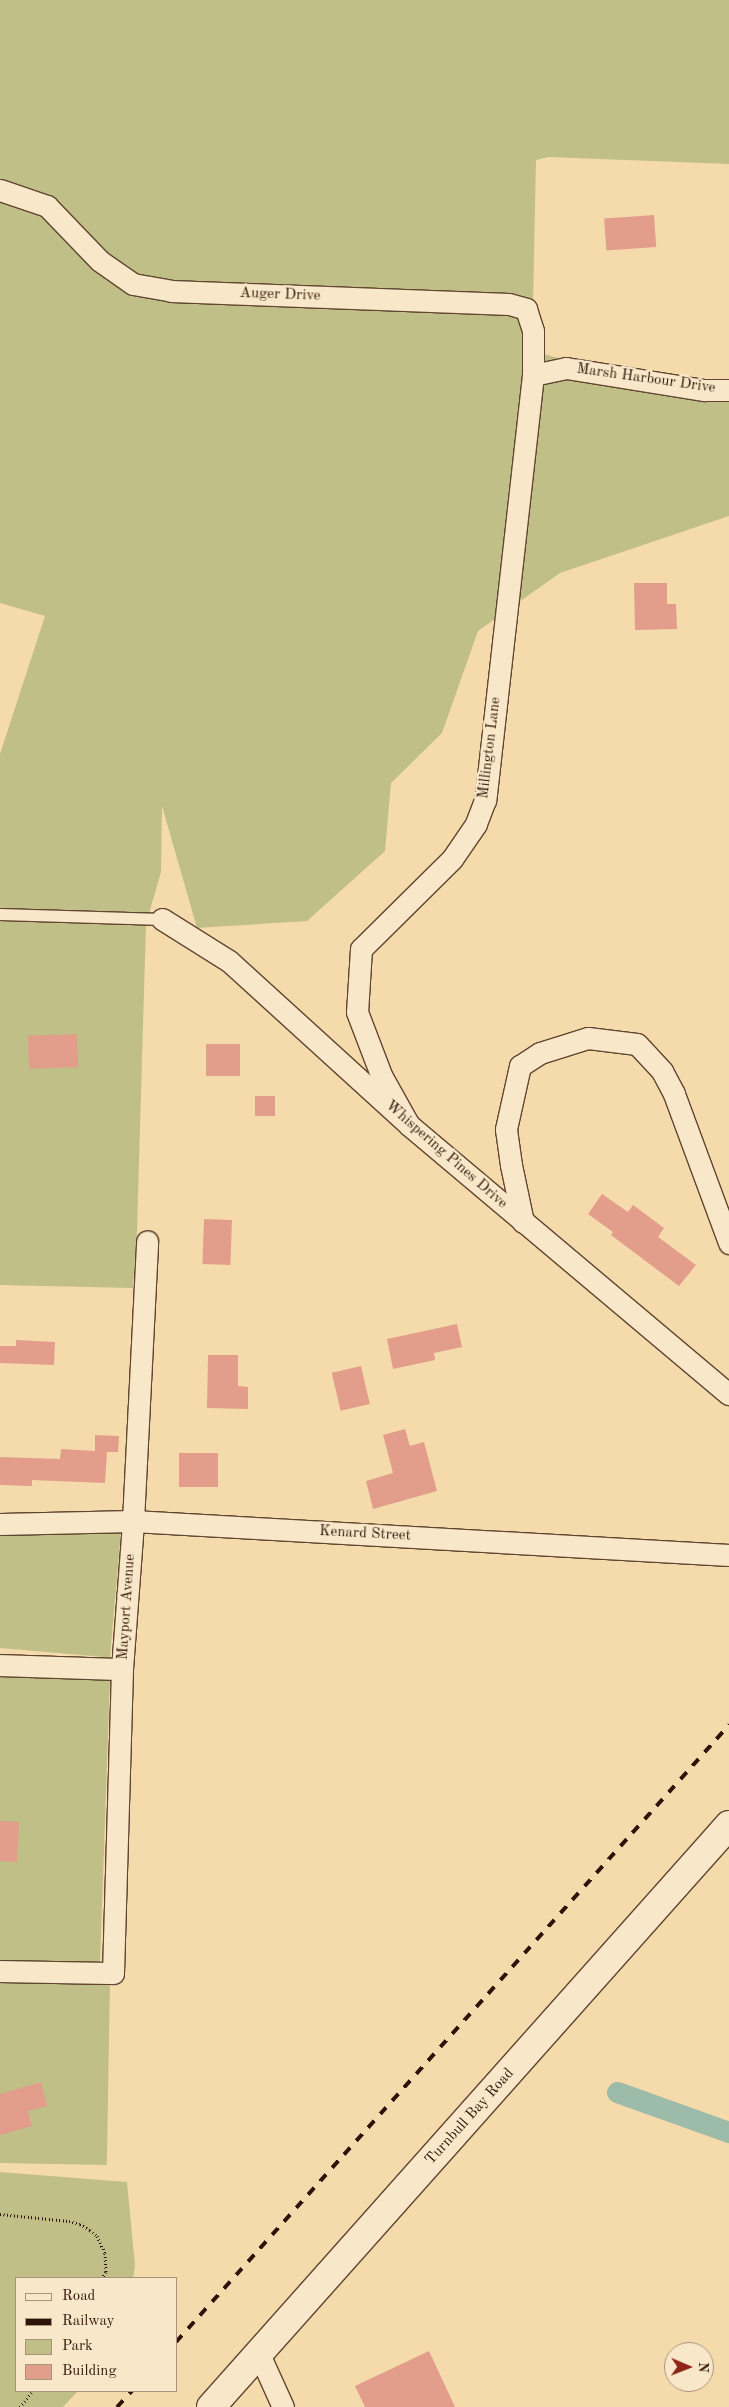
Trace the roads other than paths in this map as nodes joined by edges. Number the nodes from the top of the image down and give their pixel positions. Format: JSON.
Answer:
{"nodes":[{"id":1,"x":0,"y":190,"type":"edge"},
{"id":2,"x":533,"y":375,"type":"junction"},
{"id":3,"x":729,"y":390,"type":"edge"},
{"id":4,"x":0,"y":914,"type":"edge"},
{"id":5,"x":162,"y":919,"type":"joint"},
{"id":6,"x":409,"y":1125,"type":"junction"},
{"id":7,"x":523,"y":1222,"type":"junction"},
{"id":8,"x":147,"y":1241,"type":"dead end"},
{"id":9,"x":729,"y":1243,"type":"edge"},
{"id":10,"x":729,"y":1394,"type":"edge"},
{"id":11,"x":133,"y":1521,"type":"junction"},
{"id":12,"x":0,"y":1524,"type":"edge"},
{"id":13,"x":729,"y":1555,"type":"edge"},
{"id":14,"x":0,"y":1665,"type":"edge"},
{"id":15,"x":122,"y":1669,"type":"junction"},
{"id":16,"x":729,"y":1826,"type":"edge"},
{"id":17,"x":0,"y":1971,"type":"edge"},
{"id":18,"x":259,"y":2354,"type":"junction"},
{"id":19,"x":211,"y":2407,"type":"edge"},
{"id":20,"x":284,"y":2407,"type":"edge"}],
"edges":[{"from":1,"to":2,"type":"street","name":"Auger Drive"},
{"from":2,"to":3,"type":"street","name":"Marsh Harbour Drive"},
{"from":2,"to":6,"type":"street","name":"Millington Lane"},
{"from":4,"to":5,"type":"lane"},
{"from":5,"to":6,"type":"street","name":"Whispering Pines Drive"},
{"from":6,"to":7,"type":"street","name":"Whispering Pines Drive"},
{"from":7,"to":9,"type":"street"},
{"from":7,"to":10,"type":"street","name":"Whispering Pines Drive"},
{"from":8,"to":11,"type":"street","name":"Mayport Avenue"},
{"from":11,"to":12,"type":"street","name":"Kenard Street"},
{"from":11,"to":13,"type":"street","name":"Kenard Street"},
{"from":11,"to":15,"type":"street","name":"Mayport Avenue"},
{"from":14,"to":15,"type":"street"},
{"from":15,"to":17,"type":"street","name":"Mayport Avenue"},
{"from":16,"to":18,"type":"street","name":"Turnbull Bay Road"},
{"from":18,"to":19,"type":"street","name":"Turnbull Bay Road"},
{"from":18,"to":20,"type":"street"}]}
